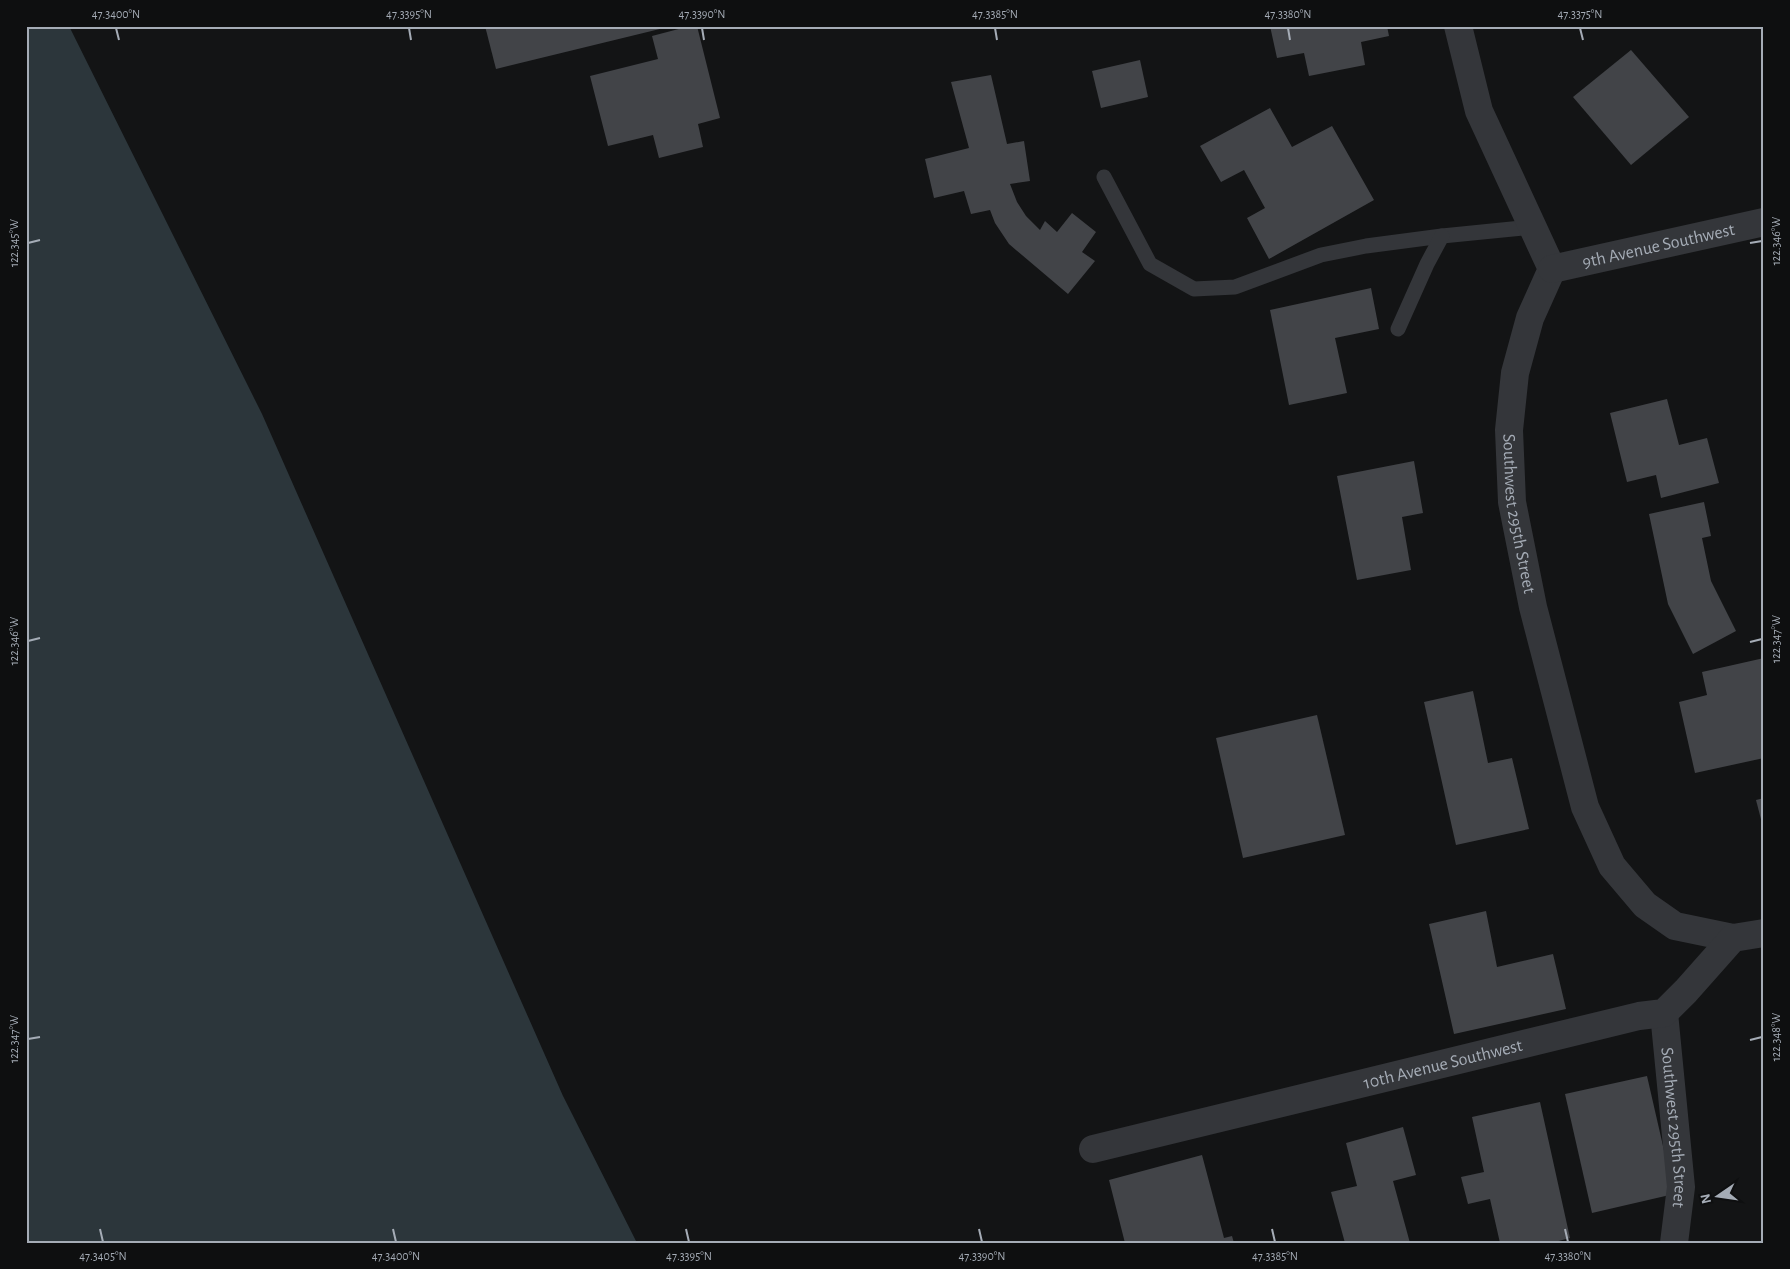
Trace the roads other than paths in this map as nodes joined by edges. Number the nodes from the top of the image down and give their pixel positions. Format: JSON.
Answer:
{"nodes":[{"id":1,"x":1458,"y":26,"type":"edge"},
{"id":2,"x":1104,"y":177,"type":"dead end"},
{"id":3,"x":1764,"y":222,"type":"edge"},
{"id":4,"x":1532,"y":227,"type":"junction"},
{"id":5,"x":1442,"y":236,"type":"junction"},
{"id":6,"x":1552,"y":269,"type":"junction"},
{"id":7,"x":1398,"y":329,"type":"dead end"},
{"id":8,"x":1764,"y":933,"type":"edge"},
{"id":9,"x":1733,"y":938,"type":"junction"},
{"id":10,"x":1664,"y":1013,"type":"junction"},
{"id":11,"x":1093,"y":1149,"type":"dead end"},
{"id":12,"x":1674,"y":1243,"type":"edge"}],
"edges":[{"from":1,"to":4,"type":"street"},
{"from":2,"to":5,"type":"lane"},
{"from":3,"to":6,"type":"street","name":"9th Avenue Southwest"},
{"from":4,"to":5,"type":"lane"},
{"from":4,"to":6,"type":"street"},
{"from":5,"to":7,"type":"lane"},
{"from":6,"to":9,"type":"street","name":"Southwest 295th Street"},
{"from":8,"to":9,"type":"street"},
{"from":9,"to":10,"type":"street"},
{"from":10,"to":11,"type":"street","name":"10th Avenue Southwest"},
{"from":10,"to":12,"type":"street","name":"Southwest 295th Street"}]}
